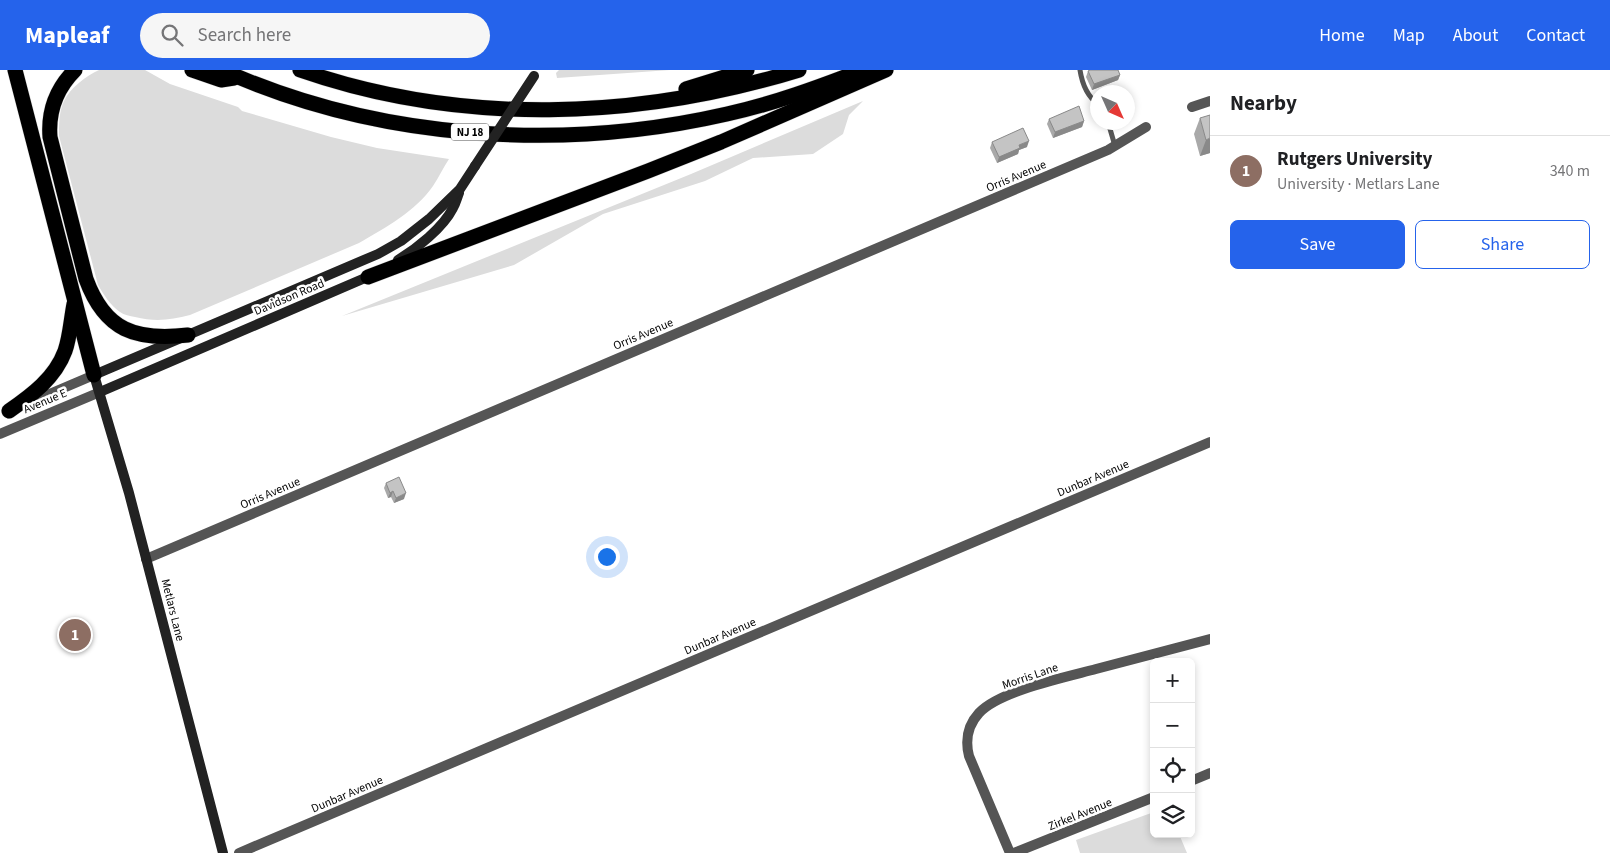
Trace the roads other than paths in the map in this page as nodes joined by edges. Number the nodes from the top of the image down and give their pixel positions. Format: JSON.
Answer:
{"nodes":[{"id":1,"x":16,"y":70,"type":"edge"},
{"id":2,"x":75,"y":70,"type":"edge"},
{"id":3,"x":192,"y":70,"type":"edge"},
{"id":4,"x":222,"y":70,"type":"edge"},
{"id":5,"x":300,"y":70,"type":"edge"},
{"id":6,"x":747,"y":70,"type":"edge"},
{"id":7,"x":799,"y":70,"type":"edge"},
{"id":8,"x":864,"y":70,"type":"edge"},
{"id":9,"x":886,"y":70,"type":"edge"},
{"id":10,"x":1080,"y":70,"type":"edge"},
{"id":11,"x":536,"y":73,"type":"edge"},
{"id":12,"x":239,"y":78,"type":"junction"},
{"id":13,"x":1090,"y":97,"type":"edge"},
{"id":14,"x":1210,"y":101,"type":"edge"},
{"id":15,"x":1192,"y":107,"type":"dead end"},
{"id":16,"x":594,"y":108,"type":"junction"},
{"id":17,"x":1146,"y":126,"type":"dead end"},
{"id":18,"x":1110,"y":130,"type":"edge"},
{"id":19,"x":1115,"y":146,"type":"junction"},
{"id":20,"x":460,"y":189,"type":"junction"},
{"id":21,"x":368,"y":277,"type":"junction"},
{"id":22,"x":75,"y":298,"type":"junction"},
{"id":23,"x":188,"y":335,"type":"junction"},
{"id":24,"x":94,"y":375,"type":"junction"},
{"id":25,"x":100,"y":392,"type":"junction"},
{"id":26,"x":4,"y":413,"type":"edge"},
{"id":27,"x":0,"y":434,"type":"edge"},
{"id":28,"x":1210,"y":442,"type":"edge"},
{"id":29,"x":146,"y":559,"type":"junction"},
{"id":30,"x":1210,"y":639,"type":"edge"},
{"id":31,"x":1210,"y":773,"type":"edge"},
{"id":32,"x":1195,"y":779,"type":"edge"},
{"id":33,"x":1150,"y":799,"type":"edge"},
{"id":34,"x":223,"y":853,"type":"edge"},
{"id":35,"x":239,"y":853,"type":"edge"},
{"id":36,"x":1010,"y":853,"type":"edge"},
{"id":37,"x":1014,"y":853,"type":"edge"}],
"edges":[{"from":1,"to":22,"type":"highway"},
{"from":2,"to":23,"type":"highway"},
{"from":3,"to":12,"type":"highway"},
{"from":4,"to":12,"type":"highway","number":"NJ 18"},
{"from":5,"to":16,"type":"highway","number":"NJ 18"},
{"from":6,"to":16,"type":"highway"},
{"from":7,"to":16,"type":"highway","number":"NJ 18"},
{"from":8,"to":12,"type":"highway","number":"NJ 18"},
{"from":9,"to":21,"type":"highway"},
{"from":10,"to":13,"type":"lane"},
{"from":11,"to":20,"type":"main road","name":"Davidson Road","bridge":true},
{"from":14,"to":15,"type":"street"},
{"from":17,"to":19,"type":"street","name":"Orris Avenue"},
{"from":18,"to":19,"type":"lane"},
{"from":19,"to":29,"type":"street","name":"Orris Avenue"},
{"from":20,"to":21,"type":"main road","name":"Davidson Road"},
{"from":20,"to":23,"type":"main road","name":"Davidson Road"},
{"from":21,"to":25,"type":"main road","name":"Davidson Road"},
{"from":22,"to":24,"type":"highway"},
{"from":22,"to":26,"type":"highway"},
{"from":23,"to":24,"type":"main road","name":"Davidson Road"},
{"from":24,"to":25,"type":"main road","name":"Metlars Lane"},
{"from":24,"to":26,"type":"street","name":"Avenue E"},
{"from":25,"to":27,"type":"street","name":"Avenue E"},
{"from":25,"to":29,"type":"main road","name":"Metlars Lane"},
{"from":28,"to":35,"type":"street","name":"Dunbar Avenue"},
{"from":29,"to":34,"type":"main road","name":"Metlars Lane"},
{"from":30,"to":36,"type":"street","name":"Morris Lane"},
{"from":31,"to":32,"type":"street"},
{"from":33,"to":37,"type":"street","name":"Zirkel Avenue"}]}
